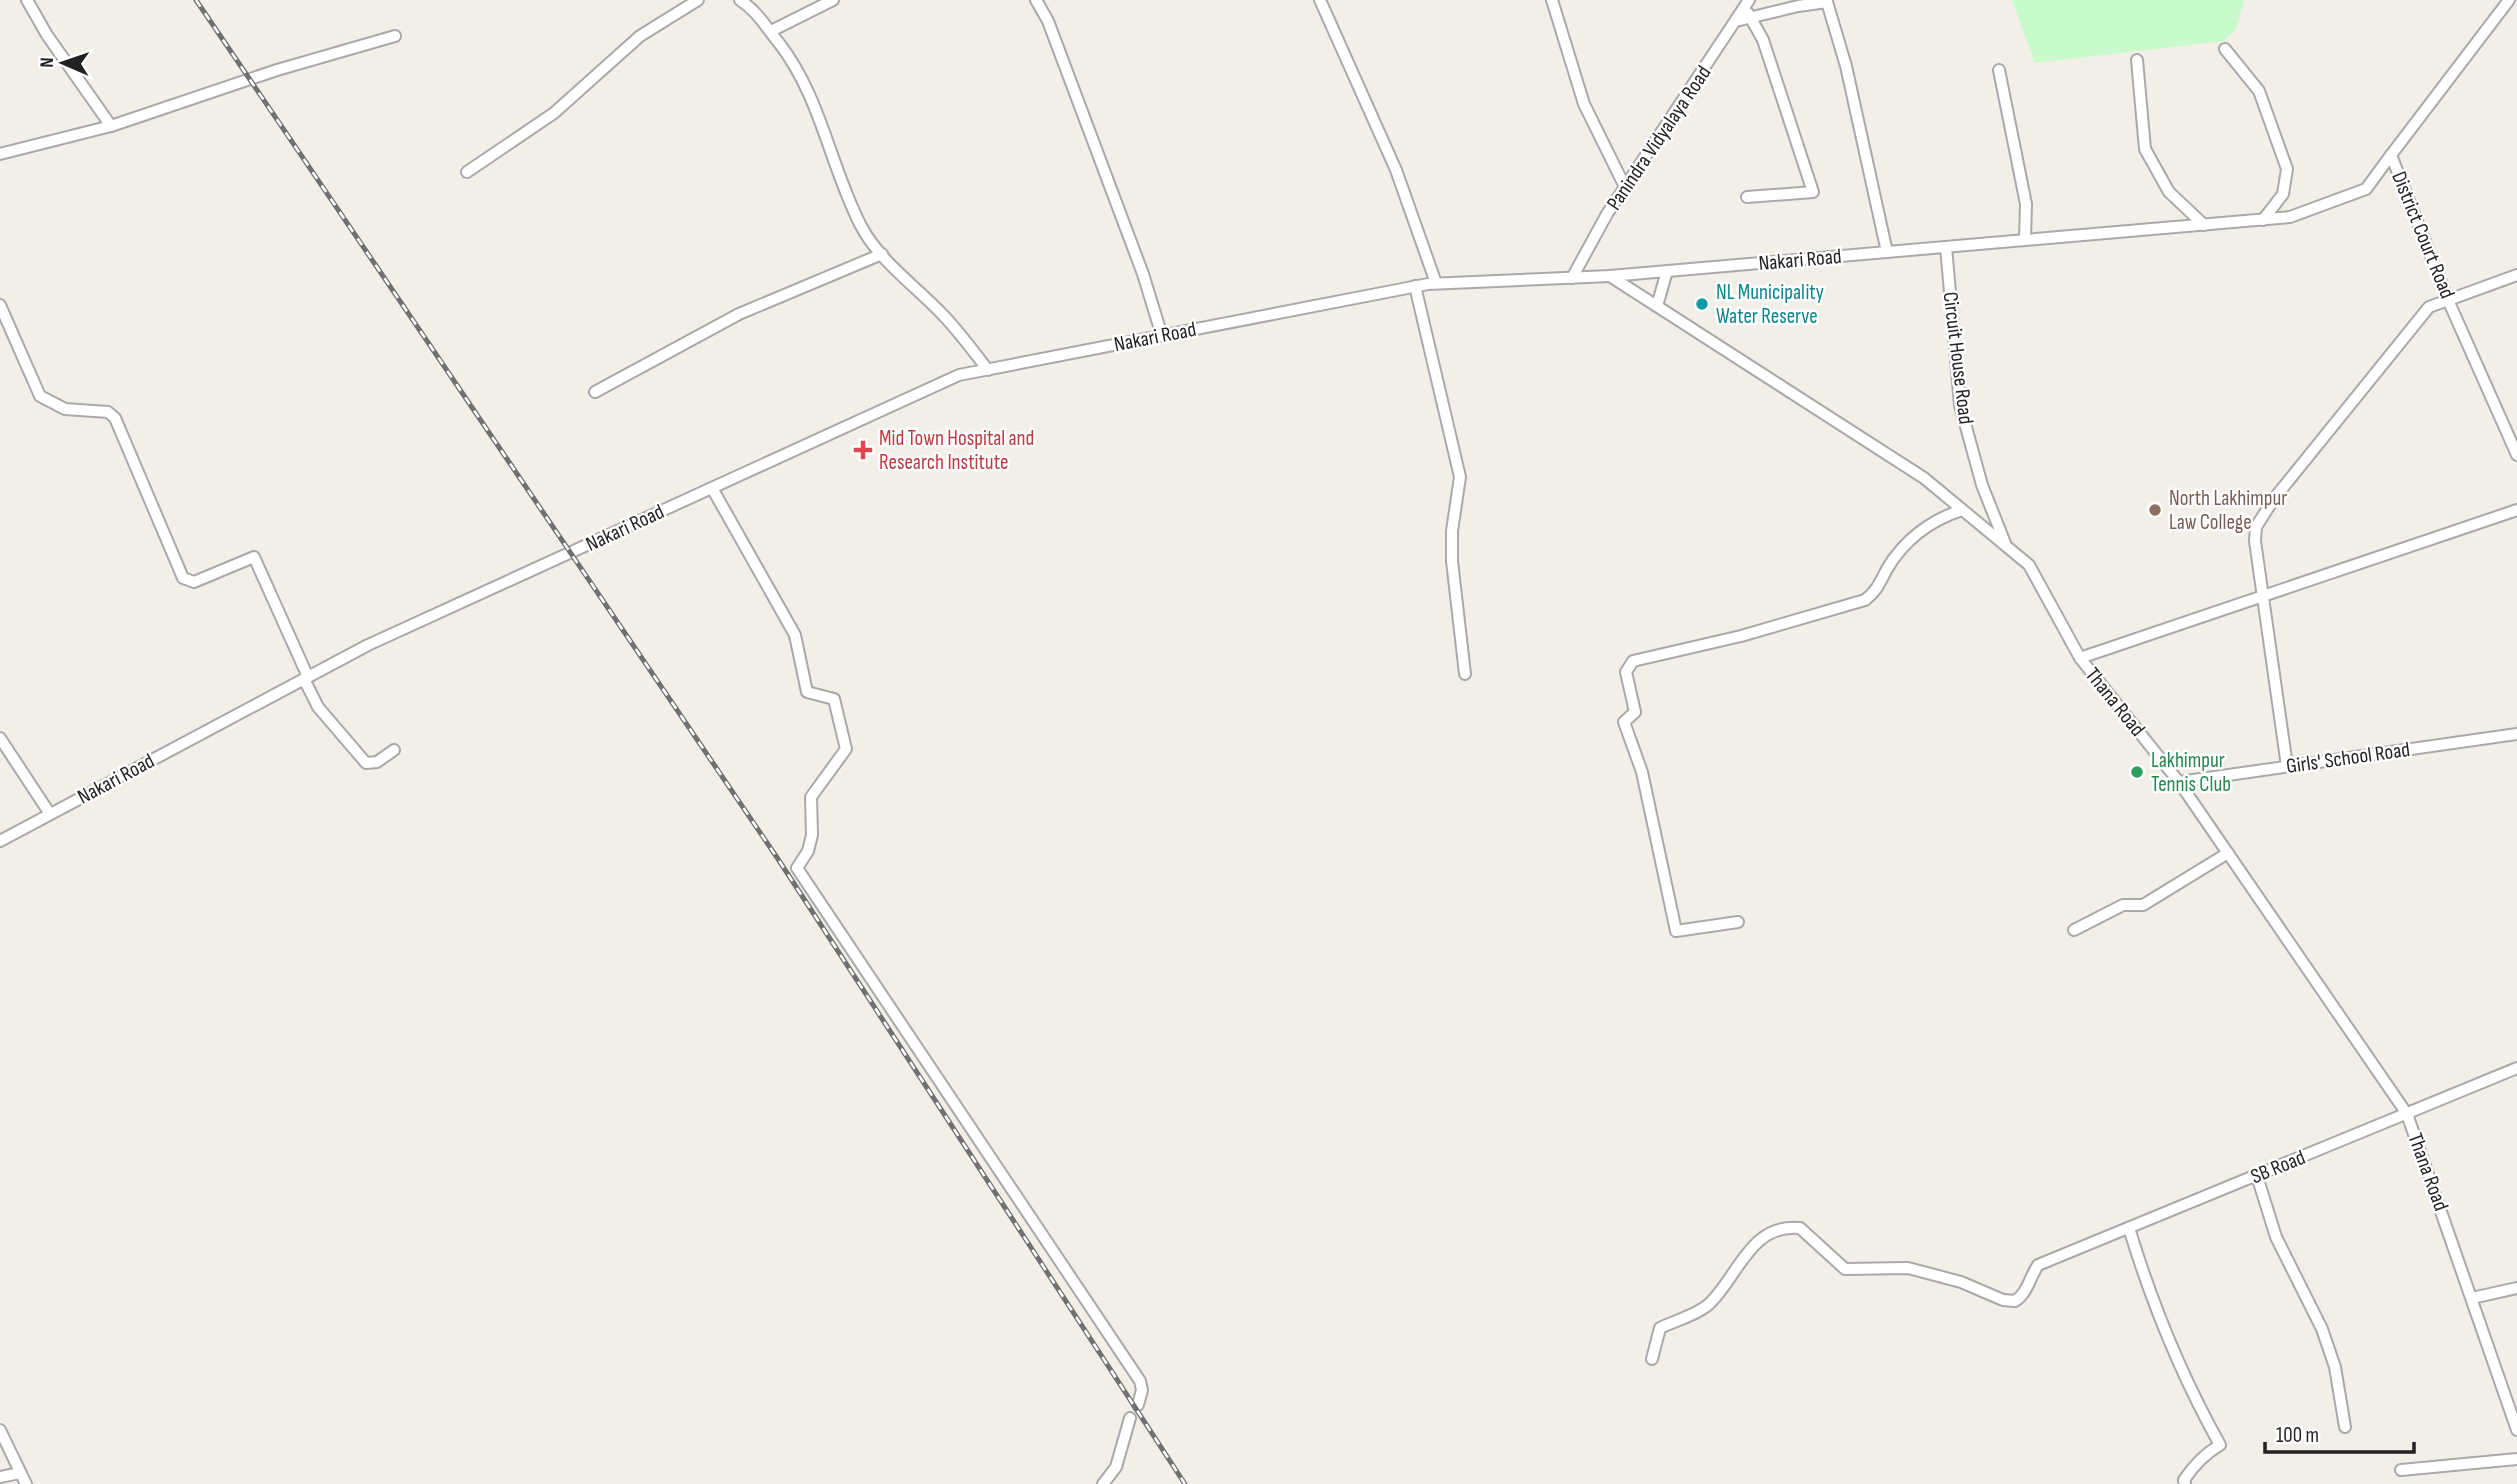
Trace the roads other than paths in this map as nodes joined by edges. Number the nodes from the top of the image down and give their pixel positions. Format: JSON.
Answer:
{"nodes":[{"id":1,"x":27,"y":0,"type":"edge"},
{"id":2,"x":698,"y":0,"type":"edge"},
{"id":3,"x":740,"y":0,"type":"edge"},
{"id":4,"x":833,"y":0,"type":"edge"},
{"id":5,"x":1037,"y":0,"type":"edge"},
{"id":6,"x":1320,"y":0,"type":"edge"},
{"id":7,"x":1552,"y":0,"type":"edge"},
{"id":8,"x":2509,"y":0,"type":"edge"},
{"id":9,"x":1748,"y":9,"type":"edge"},
{"id":10,"x":771,"y":31,"type":"junction"},
{"id":11,"x":395,"y":36,"type":"dead end"},
{"id":12,"x":2225,"y":49,"type":"dead end"},
{"id":13,"x":2137,"y":60,"type":"dead end"},
{"id":14,"x":1999,"y":70,"type":"dead end"},
{"id":15,"x":111,"y":126,"type":"junction"},
{"id":16,"x":0,"y":154,"type":"edge"},
{"id":17,"x":2391,"y":155,"type":"junction"},
{"id":18,"x":467,"y":172,"type":"dead end"},
{"id":19,"x":1625,"y":187,"type":"junction"},
{"id":20,"x":1747,"y":197,"type":"dead end"},
{"id":21,"x":2263,"y":220,"type":"junction"},
{"id":22,"x":2204,"y":225,"type":"junction"},
{"id":23,"x":2025,"y":240,"type":"junction"},
{"id":24,"x":1946,"y":247,"type":"junction"},
{"id":25,"x":1887,"y":252,"type":"junction"},
{"id":26,"x":882,"y":254,"type":"junction"},
{"id":27,"x":1667,"y":271,"type":"junction"},
{"id":28,"x":2517,"y":275,"type":"edge"},
{"id":29,"x":1610,"y":276,"type":"junction"},
{"id":30,"x":1572,"y":278,"type":"junction"},
{"id":31,"x":1436,"y":283,"type":"junction"},
{"id":32,"x":1415,"y":286,"type":"junction"},
{"id":33,"x":2448,"y":300,"type":"junction"},
{"id":34,"x":0,"y":305,"type":"edge"},
{"id":35,"x":1657,"y":306,"type":"junction"},
{"id":36,"x":1162,"y":336,"type":"junction"},
{"id":37,"x":988,"y":370,"type":"junction"},
{"id":38,"x":595,"y":392,"type":"dead end"},
{"id":39,"x":2517,"y":455,"type":"edge"},
{"id":40,"x":712,"y":488,"type":"junction"},
{"id":41,"x":1962,"y":510,"type":"junction"},
{"id":42,"x":2517,"y":510,"type":"edge"},
{"id":43,"x":2007,"y":546,"type":"junction"},
{"id":44,"x":2262,"y":596,"type":"junction"},
{"id":45,"x":2080,"y":658,"type":"junction"},
{"id":46,"x":1465,"y":674,"type":"dead end"},
{"id":47,"x":306,"y":678,"type":"junction"},
{"id":48,"x":2517,"y":734,"type":"edge"},
{"id":49,"x":0,"y":738,"type":"edge"},
{"id":50,"x":394,"y":750,"type":"dead end"},
{"id":51,"x":2287,"y":766,"type":"junction"},
{"id":52,"x":2179,"y":782,"type":"junction"},
{"id":53,"x":50,"y":814,"type":"junction"},
{"id":54,"x":0,"y":841,"type":"edge"},
{"id":55,"x":2228,"y":853,"type":"junction"},
{"id":56,"x":1738,"y":922,"type":"dead end"},
{"id":57,"x":2074,"y":930,"type":"dead end"},
{"id":58,"x":2517,"y":1068,"type":"edge"},
{"id":59,"x":2407,"y":1114,"type":"junction"},
{"id":60,"x":2257,"y":1176,"type":"junction"},
{"id":61,"x":2129,"y":1228,"type":"junction"},
{"id":62,"x":2517,"y":1289,"type":"edge"},
{"id":63,"x":2472,"y":1298,"type":"junction"},
{"id":64,"x":1652,"y":1359,"type":"dead end"},
{"id":65,"x":1138,"y":1405,"type":"dead end"},
{"id":66,"x":1130,"y":1418,"type":"dead end"},
{"id":67,"x":2345,"y":1427,"type":"dead end"},
{"id":68,"x":0,"y":1430,"type":"edge"},
{"id":69,"x":2517,"y":1430,"type":"edge"},
{"id":70,"x":2517,"y":1459,"type":"edge"},
{"id":71,"x":2401,"y":1470,"type":"dead end"},
{"id":72,"x":20,"y":1473,"type":"junction"},
{"id":73,"x":0,"y":1477,"type":"edge"},
{"id":74,"x":26,"y":1484,"type":"edge"},
{"id":75,"x":1103,"y":1484,"type":"edge"},
{"id":76,"x":2185,"y":1484,"type":"edge"}],
"edges":[{"from":1,"to":15,"type":"street"},
{"from":2,"to":18,"type":"street"},
{"from":3,"to":10,"type":"street"},
{"from":4,"to":10,"type":"street"},
{"from":5,"to":36,"type":"street"},
{"from":6,"to":31,"type":"street"},
{"from":7,"to":19,"type":"street"},
{"from":8,"to":17,"type":"street","name":"District Court Road"},
{"from":9,"to":19,"type":"street","name":"Panindra Vidyalaya Road"},
{"from":9,"to":20,"type":"street"},
{"from":9,"to":25,"type":"street"},
{"from":10,"to":26,"type":"street"},
{"from":11,"to":15,"type":"street"},
{"from":12,"to":21,"type":"street"},
{"from":13,"to":22,"type":"street"},
{"from":14,"to":23,"type":"street"},
{"from":15,"to":16,"type":"street"},
{"from":17,"to":21,"type":"street","name":"Nakari Road"},
{"from":17,"to":33,"type":"street","name":"District Court Road"},
{"from":19,"to":30,"type":"street","name":"Panindra Vidyalaya Road"},
{"from":21,"to":22,"type":"street","name":"Nakari Road"},
{"from":22,"to":23,"type":"street","name":"Nakari Road"},
{"from":23,"to":24,"type":"street","name":"Nakari Road"},
{"from":24,"to":25,"type":"street","name":"Nakari Road"},
{"from":24,"to":43,"type":"street","name":"Circuit House Road"},
{"from":25,"to":27,"type":"street","name":"Nakari Road"},
{"from":26,"to":37,"type":"street"},
{"from":26,"to":38,"type":"street"},
{"from":27,"to":29,"type":"street","name":"Nakari Road"},
{"from":27,"to":35,"type":"street"},
{"from":28,"to":33,"type":"street"},
{"from":29,"to":30,"type":"street","name":"Nakari Road"},
{"from":29,"to":35,"type":"street","name":"Thana Road"},
{"from":30,"to":31,"type":"street","name":"Nakari Road"},
{"from":31,"to":32,"type":"street","name":"Nakari Road"},
{"from":32,"to":36,"type":"street","name":"Nakari Road"},
{"from":32,"to":46,"type":"street"},
{"from":33,"to":39,"type":"street","name":"District Court Road"},
{"from":33,"to":44,"type":"street"},
{"from":34,"to":47,"type":"street"},
{"from":35,"to":41,"type":"street","name":"Thana Road"},
{"from":36,"to":37,"type":"street","name":"Nakari Road"},
{"from":37,"to":40,"type":"street","name":"Nakari Road"},
{"from":40,"to":47,"type":"street","name":"Nakari Road"},
{"from":40,"to":65,"type":"street"},
{"from":41,"to":43,"type":"street","name":"Thana Road"},
{"from":41,"to":56,"type":"street"},
{"from":42,"to":44,"type":"street"},
{"from":43,"to":45,"type":"street","name":"Thana Road"},
{"from":44,"to":45,"type":"street"},
{"from":44,"to":51,"type":"street"},
{"from":45,"to":52,"type":"street","name":"Thana Road"},
{"from":47,"to":50,"type":"street"},
{"from":47,"to":53,"type":"street","name":"Nakari Road"},
{"from":48,"to":51,"type":"street","name":"Girls' School Road"},
{"from":49,"to":53,"type":"street"},
{"from":51,"to":52,"type":"street","name":"Girls' School Road"},
{"from":52,"to":55,"type":"street","name":"Thana Road"},
{"from":53,"to":54,"type":"street","name":"Nakari Road"},
{"from":55,"to":57,"type":"street"},
{"from":55,"to":59,"type":"street","name":"Thana Road"},
{"from":58,"to":59,"type":"street","name":"SB Road"},
{"from":59,"to":60,"type":"street","name":"SB Road"},
{"from":59,"to":63,"type":"street","name":"Thana Road"},
{"from":60,"to":61,"type":"street","name":"SB Road"},
{"from":60,"to":67,"type":"street"},
{"from":61,"to":64,"type":"street","name":"SB Road"},
{"from":61,"to":76,"type":"street"},
{"from":62,"to":63,"type":"street"},
{"from":63,"to":69,"type":"street","name":"Thana Road"},
{"from":66,"to":75,"type":"street"},
{"from":68,"to":72,"type":"street"},
{"from":70,"to":71,"type":"street"},
{"from":72,"to":73,"type":"street"},
{"from":72,"to":74,"type":"street"}]}
